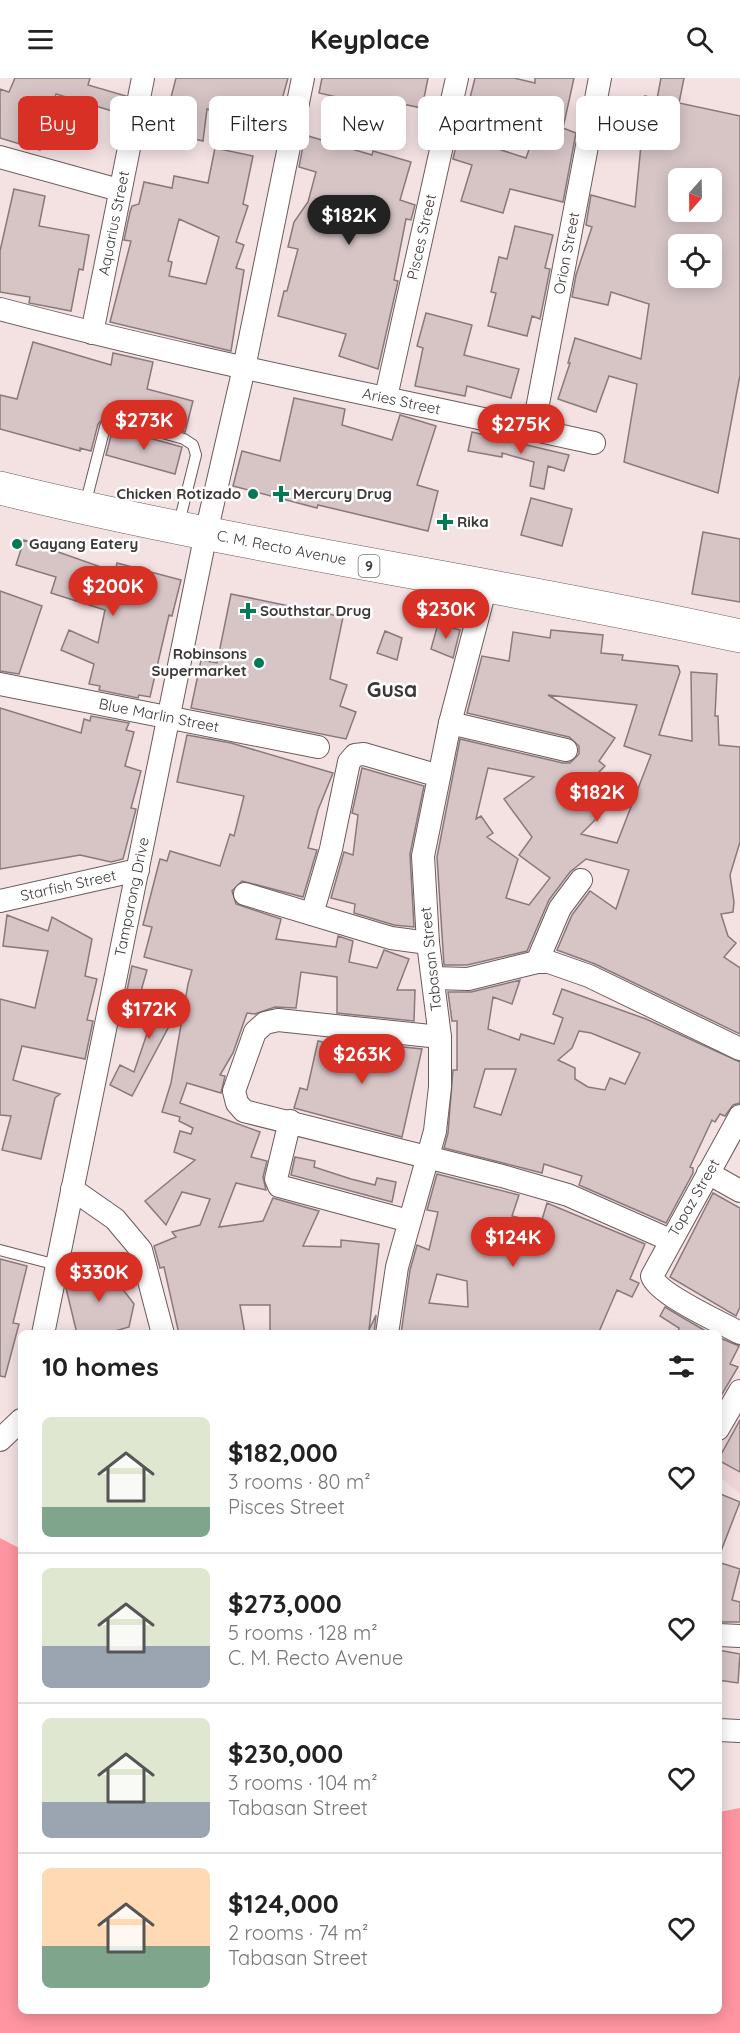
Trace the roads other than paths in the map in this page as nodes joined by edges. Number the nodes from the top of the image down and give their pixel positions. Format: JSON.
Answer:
{"nodes":[{"id":1,"x":143,"y":78,"type":"edge"},
{"id":2,"x":303,"y":78,"type":"edge"},
{"id":3,"x":457,"y":78,"type":"edge"},
{"id":4,"x":600,"y":78,"type":"edge"},
{"id":5,"x":0,"y":157,"type":"edge"},
{"id":6,"x":118,"y":190,"type":"junction"},
{"id":7,"x":0,"y":309,"type":"edge"},
{"id":8,"x":92,"y":333,"type":"junction"},
{"id":9,"x":244,"y":368,"type":"junction"},
{"id":10,"x":386,"y":398,"type":"junction"},
{"id":11,"x":533,"y":430,"type":"junction"},
{"id":12,"x":594,"y":443,"type":"dead end"},
{"id":13,"x":0,"y":488,"type":"edge"},
{"id":14,"x":85,"y":507,"type":"junction"},
{"id":15,"x":192,"y":530,"type":"junction"},
{"id":16,"x":486,"y":585,"type":"junction"},
{"id":17,"x":740,"y":636,"type":"edge"},
{"id":18,"x":0,"y":684,"type":"edge"},
{"id":19,"x":168,"y":717,"type":"junction"},
{"id":20,"x":450,"y":723,"type":"junction"},
{"id":21,"x":318,"y":747,"type":"dead end"},
{"id":22,"x":566,"y":750,"type":"dead end"},
{"id":23,"x":439,"y":776,"type":"junction"},
{"id":24,"x":138,"y":870,"type":"junction"},
{"id":25,"x":581,"y":880,"type":"dead end"},
{"id":26,"x":245,"y":894,"type":"dead end"},
{"id":27,"x":0,"y":901,"type":"edge"},
{"id":28,"x":312,"y":914,"type":"junction"},
{"id":29,"x":428,"y":943,"type":"junction"},
{"id":30,"x":537,"y":962,"type":"junction"},
{"id":31,"x":433,"y":978,"type":"junction"},
{"id":32,"x":440,"y":1037,"type":"junction"},
{"id":33,"x":740,"y":1049,"type":"edge"},
{"id":34,"x":740,"y":1116,"type":"edge"},
{"id":35,"x":290,"y":1120,"type":"junction"},
{"id":36,"x":428,"y":1158,"type":"junction"},
{"id":37,"x":708,"y":1173,"type":"junction"},
{"id":38,"x":72,"y":1189,"type":"junction"},
{"id":39,"x":740,"y":1191,"type":"edge"},
{"id":40,"x":409,"y":1221,"type":"junction"},
{"id":41,"x":670,"y":1240,"type":"junction"},
{"id":42,"x":0,"y":1250,"type":"edge"},
{"id":43,"x":57,"y":1264,"type":"junction"},
{"id":44,"x":44,"y":1330,"type":"edge"},
{"id":45,"x":162,"y":1330,"type":"edge"},
{"id":46,"x":388,"y":1330,"type":"edge"},
{"id":47,"x":740,"y":1333,"type":"edge"},
{"id":48,"x":740,"y":1391,"type":"edge"},
{"id":49,"x":722,"y":1422,"type":"edge"},
{"id":50,"x":18,"y":1423,"type":"edge"},
{"id":51,"x":0,"y":1440,"type":"edge"},
{"id":52,"x":722,"y":1635,"type":"edge"},
{"id":53,"x":740,"y":1636,"type":"edge"},
{"id":54,"x":722,"y":1730,"type":"edge"},
{"id":55,"x":740,"y":1731,"type":"edge"}],
"edges":[{"from":1,"to":6,"type":"street","name":"Aquarius Street"},
{"from":2,"to":9,"type":"street"},
{"from":3,"to":10,"type":"street","name":"Pisces Street"},
{"from":4,"to":11,"type":"street","name":"Orion Street"},
{"from":5,"to":6,"type":"street"},
{"from":6,"to":8,"type":"street","name":"Aquarius Street"},
{"from":7,"to":8,"type":"street","name":"Aries Street"},
{"from":8,"to":9,"type":"street","name":"Aries Street"},
{"from":9,"to":10,"type":"street","name":"Aries Street"},
{"from":9,"to":15,"type":"street"},
{"from":10,"to":11,"type":"street","name":"Aries Street"},
{"from":11,"to":12,"type":"street","name":"Aries Street"},
{"from":13,"to":14,"type":"highway","name":"C. M. Recto Avenue","number":"9"},
{"from":14,"to":15,"type":"highway","name":"C. M. Recto Avenue","number":"9"},
{"from":14,"to":15,"type":"lane"},
{"from":15,"to":16,"type":"highway","name":"C. M. Recto Avenue","number":"9"},
{"from":15,"to":19,"type":"street","name":"Tamparong Drive"},
{"from":16,"to":17,"type":"highway","name":"C. M. Recto Avenue","number":"9"},
{"from":16,"to":20,"type":"street","name":"Tabasan Street"},
{"from":18,"to":19,"type":"street","name":"Blue Marlin Street"},
{"from":19,"to":21,"type":"street","name":"Blue Marlin Street"},
{"from":19,"to":24,"type":"street","name":"Tamparong Drive"},
{"from":20,"to":22,"type":"street"},
{"from":20,"to":23,"type":"street","name":"Tabasan Street"},
{"from":23,"to":28,"type":"street"},
{"from":23,"to":29,"type":"street","name":"Tabasan Street"},
{"from":24,"to":27,"type":"street","name":"Starfish Street"},
{"from":24,"to":38,"type":"street","name":"Tamparong Drive"},
{"from":25,"to":30,"type":"street"},
{"from":26,"to":28,"type":"street"},
{"from":28,"to":29,"type":"street"},
{"from":29,"to":31,"type":"street","name":"Tabasan Street"},
{"from":30,"to":31,"type":"street"},
{"from":30,"to":33,"type":"street"},
{"from":31,"to":32,"type":"street","name":"Tabasan Street"},
{"from":32,"to":35,"type":"street"},
{"from":32,"to":36,"type":"street","name":"Tabasan Street"},
{"from":34,"to":37,"type":"street","name":"Topaz Street"},
{"from":35,"to":36,"type":"street"},
{"from":35,"to":40,"type":"street"},
{"from":36,"to":40,"type":"street","name":"Tabasan Street"},
{"from":36,"to":41,"type":"street"},
{"from":37,"to":39,"type":"street"},
{"from":37,"to":41,"type":"street","name":"Topaz Street"},
{"from":38,"to":43,"type":"street","name":"Tamparong Drive"},
{"from":38,"to":45,"type":"street"},
{"from":40,"to":46,"type":"street","name":"Tabasan Street"},
{"from":41,"to":47,"type":"street","name":"Topaz Street"},
{"from":42,"to":43,"type":"lane"},
{"from":43,"to":44,"type":"street","name":"Tamparong Drive"},
{"from":48,"to":49,"type":"street"},
{"from":50,"to":51,"type":"street"},
{"from":52,"to":53,"type":"street"},
{"from":54,"to":55,"type":"street"}]}
